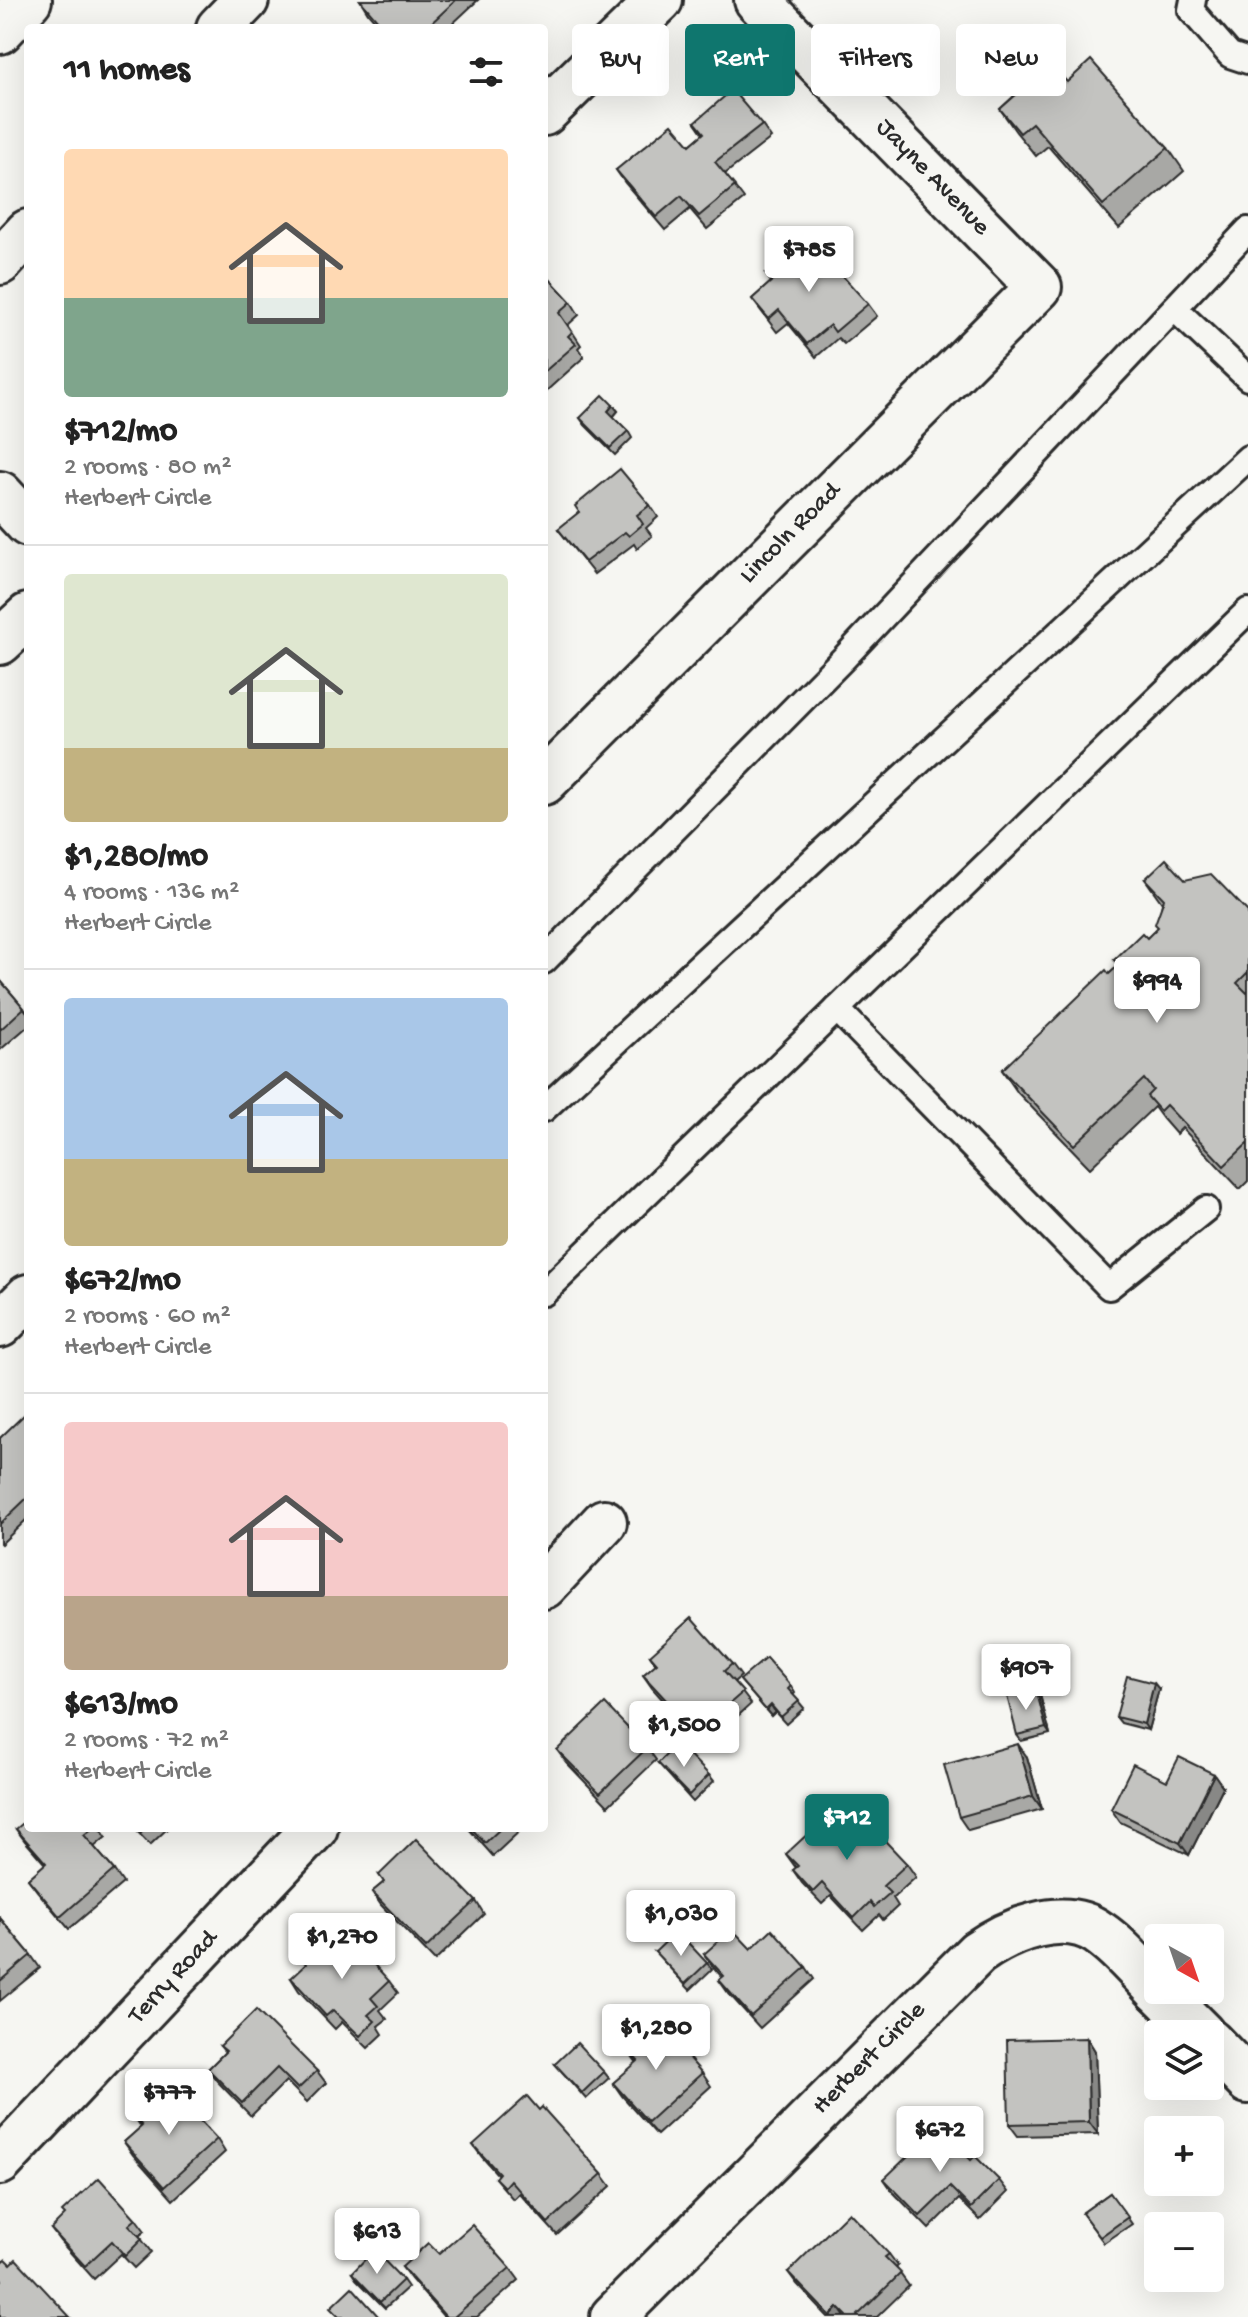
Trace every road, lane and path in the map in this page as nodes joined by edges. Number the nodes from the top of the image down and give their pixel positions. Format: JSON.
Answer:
{"nodes":[{"id":1,"x":29,"y":0,"type":"edge"},
{"id":2,"x":246,"y":0,"type":"edge"},
{"id":3,"x":660,"y":0,"type":"edge"},
{"id":4,"x":757,"y":0,"type":"edge"},
{"id":5,"x":1193,"y":0,"type":"edge"},
{"id":6,"x":223,"y":24,"type":"edge"},
{"id":7,"x":0,"y":31,"type":"edge"},
{"id":8,"x":1248,"y":61,"type":"edge"},
{"id":9,"x":548,"y":109,"type":"edge"},
{"id":10,"x":1248,"y":230,"type":"edge"},
{"id":11,"x":24,"y":236,"type":"edge"},
{"id":12,"x":0,"y":262,"type":"edge"},
{"id":13,"x":1039,"y":287,"type":"joint"},
{"id":14,"x":1175,"y":309,"type":"junction"},
{"id":15,"x":1248,"y":378,"type":"edge"},
{"id":16,"x":1248,"y":458,"type":"edge"},
{"id":17,"x":1248,"y":611,"type":"edge"},
{"id":18,"x":24,"y":620,"type":"edge"},
{"id":19,"x":0,"y":642,"type":"edge"},
{"id":20,"x":548,"y":778,"type":"edge"},
{"id":21,"x":548,"y":957,"type":"edge"},
{"id":22,"x":837,"y":1009,"type":"junction"},
{"id":23,"x":548,"y":1105,"type":"edge"},
{"id":24,"x":1206,"y":1209,"type":"dead end"},
{"id":25,"x":548,"y":1289,"type":"edge"},
{"id":26,"x":24,"y":1301,"type":"edge"},
{"id":27,"x":0,"y":1325,"type":"edge"},
{"id":28,"x":604,"y":1522,"type":"dead end"},
{"id":29,"x":548,"y":1582,"type":"edge"},
{"id":30,"x":311,"y":1832,"type":"edge"},
{"id":31,"x":1144,"y":1976,"type":"edge"},
{"id":32,"x":1172,"y":2004,"type":"edge"},
{"id":33,"x":1188,"y":2020,"type":"edge"},
{"id":34,"x":1224,"y":2056,"type":"edge"},
{"id":35,"x":1248,"y":2081,"type":"edge"},
{"id":36,"x":0,"y":2162,"type":"edge"},
{"id":37,"x":613,"y":2317,"type":"edge"}],
"edges":[{"from":1,"to":7,"type":"main road"},
{"from":2,"to":6,"type":"main road"},
{"from":3,"to":9,"type":"main road"},
{"from":4,"to":13,"type":"main road","name":"Jayne Avenue"},
{"from":5,"to":8,"type":"lane"},
{"from":10,"to":14,"type":"lane"},
{"from":11,"to":12,"type":"main road"},
{"from":13,"to":20,"type":"main road","name":"Lincoln Road"},
{"from":14,"to":15,"type":"lane"},
{"from":14,"to":21,"type":"lane"},
{"from":16,"to":23,"type":"lane"},
{"from":17,"to":22,"type":"lane"},
{"from":18,"to":19,"type":"main road"},
{"from":22,"to":24,"type":"lane"},
{"from":22,"to":25,"type":"lane"},
{"from":26,"to":27,"type":"main road"},
{"from":28,"to":29,"type":"main road"},
{"from":30,"to":36,"type":"main road","name":"Terry Road"},
{"from":31,"to":37,"type":"main road","name":"Herbert Circle"},
{"from":32,"to":33,"type":"main road","name":"Herbert Circle"},
{"from":34,"to":35,"type":"main road"}]}
